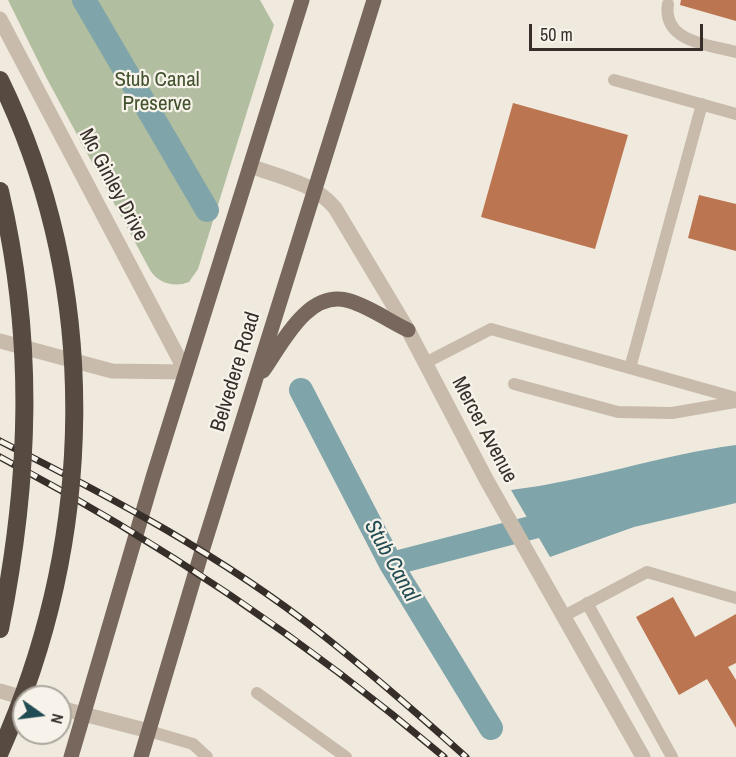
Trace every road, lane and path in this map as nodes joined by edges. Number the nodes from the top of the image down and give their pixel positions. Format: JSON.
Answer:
{"nodes":[{"id":1,"x":302,"y":0,"type":"edge"},
{"id":2,"x":374,"y":0,"type":"edge"},
{"id":3,"x":668,"y":4,"type":"dead end"},
{"id":4,"x":0,"y":19,"type":"edge"},
{"id":5,"x":736,"y":52,"type":"edge"},
{"id":6,"x":0,"y":80,"type":"edge"},
{"id":7,"x":614,"y":80,"type":"dead end"},
{"id":8,"x":702,"y":104,"type":"junction"},
{"id":9,"x":736,"y":114,"type":"edge"},
{"id":10,"x":250,"y":166,"type":"junction"},
{"id":11,"x":0,"y":191,"type":"edge"},
{"id":12,"x":315,"y":191,"type":"junction"},
{"id":13,"x":408,"y":330,"type":"junction"},
{"id":14,"x":0,"y":341,"type":"edge"},
{"id":15,"x":425,"y":363,"type":"junction"},
{"id":16,"x":630,"y":368,"type":"junction"},
{"id":17,"x":186,"y":372,"type":"junction"},
{"id":18,"x":256,"y":381,"type":"junction"},
{"id":19,"x":514,"y":384,"type":"dead end"},
{"id":20,"x":736,"y":400,"type":"edge"},
{"id":21,"x":736,"y":598,"type":"edge"},
{"id":22,"x":587,"y":603,"type":"junction"},
{"id":23,"x":564,"y":616,"type":"junction"},
{"id":24,"x":0,"y":628,"type":"edge"},
{"id":25,"x":257,"y":693,"type":"dead end"},
{"id":26,"x":72,"y":711,"type":"edge"},
{"id":27,"x":84,"y":714,"type":"junction"},
{"id":28,"x":149,"y":731,"type":"junction"},
{"id":29,"x":0,"y":753,"type":"edge"},
{"id":30,"x":71,"y":757,"type":"edge"},
{"id":31,"x":141,"y":757,"type":"edge"},
{"id":32,"x":207,"y":757,"type":"edge"},
{"id":33,"x":345,"y":757,"type":"edge"},
{"id":34,"x":643,"y":757,"type":"edge"},
{"id":35,"x":672,"y":757,"type":"edge"}],
"edges":[{"from":1,"to":10,"type":"main road"},
{"from":2,"to":12,"type":"main road","name":"Belvedere Road"},
{"from":3,"to":5,"type":"lane"},
{"from":4,"to":17,"type":"street","name":"Mc Ginley Drive"},
{"from":6,"to":29,"type":"highway","bridge":true},
{"from":7,"to":8,"type":"lane"},
{"from":8,"to":9,"type":"lane"},
{"from":8,"to":16,"type":"lane"},
{"from":10,"to":12,"type":"street","name":"Mercer Avenue"},
{"from":10,"to":17,"type":"main road"},
{"from":11,"to":24,"type":"highway","bridge":true},
{"from":12,"to":13,"type":"street","name":"Mercer Avenue"},
{"from":12,"to":18,"type":"main road","name":"Belvedere Road"},
{"from":13,"to":15,"type":"street","name":"Mercer Avenue"},
{"from":13,"to":18,"type":"main road"},
{"from":14,"to":17,"type":"street"},
{"from":15,"to":16,"type":"lane"},
{"from":15,"to":23,"type":"street","name":"Mercer Avenue"},
{"from":16,"to":20,"type":"lane"},
{"from":17,"to":27,"type":"main road"},
{"from":18,"to":28,"type":"main road","name":"Belvedere Road"},
{"from":19,"to":20,"type":"lane"},
{"from":21,"to":22,"type":"lane"},
{"from":22,"to":23,"type":"lane"},
{"from":22,"to":35,"type":"lane"},
{"from":23,"to":34,"type":"street","name":"Mercer Avenue"},
{"from":25,"to":33,"type":"lane"},
{"from":26,"to":27,"type":"street"},
{"from":27,"to":28,"type":"street"},
{"from":27,"to":30,"type":"main road"},
{"from":28,"to":31,"type":"main road","name":"Belvedere Road"},
{"from":28,"to":32,"type":"lane"}]}
